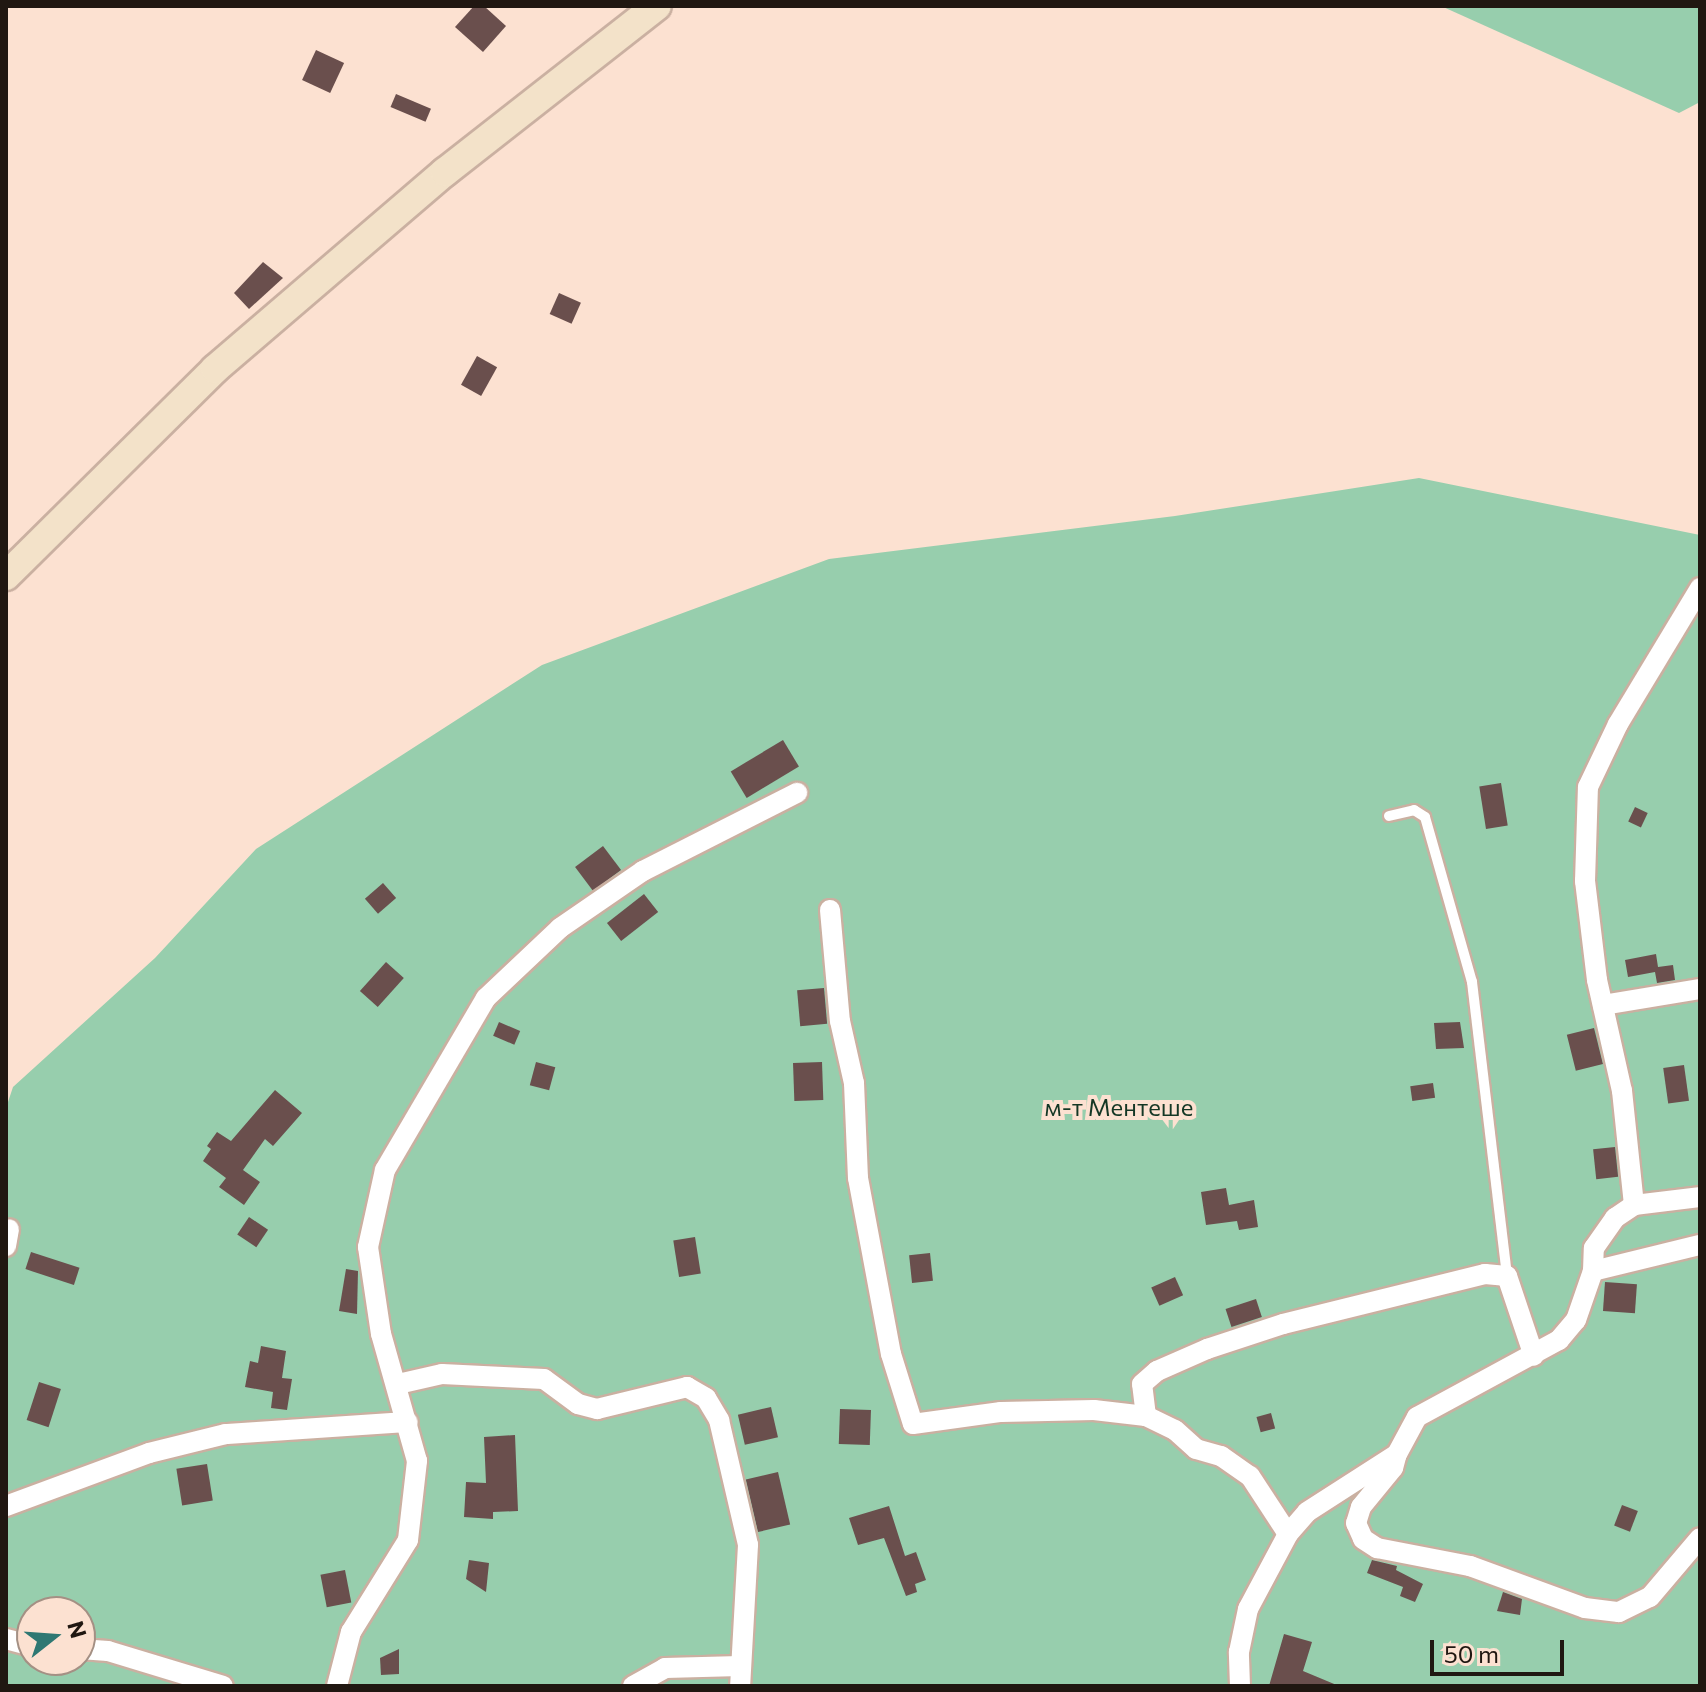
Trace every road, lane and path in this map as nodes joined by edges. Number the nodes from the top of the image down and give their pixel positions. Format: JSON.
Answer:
{"nodes":[{"id":1,"x":657,"y":6,"type":"edge"},
{"id":2,"x":11,"y":563,"type":"edge"},
{"id":3,"x":1700,"y":588,"type":"edge"},
{"id":4,"x":797,"y":793,"type":"dead end"},
{"id":5,"x":1389,"y":816,"type":"dead end"},
{"id":6,"x":830,"y":910,"type":"dead end"},
{"id":7,"x":1700,"y":989,"type":"edge"},
{"id":8,"x":1603,"y":1005,"type":"junction"},
{"id":9,"x":1700,"y":1197,"type":"edge"},
{"id":10,"x":1634,"y":1205,"type":"junction"},
{"id":11,"x":1700,"y":1245,"type":"edge"},
{"id":12,"x":1593,"y":1271,"type":"junction"},
{"id":13,"x":1507,"y":1276,"type":"junction"},
{"id":14,"x":1534,"y":1356,"type":"junction"},
{"id":15,"x":398,"y":1384,"type":"junction"},
{"id":16,"x":1146,"y":1416,"type":"junction"},
{"id":17,"x":408,"y":1422,"type":"junction"},
{"id":18,"x":1397,"y":1454,"type":"junction"},
{"id":19,"x":6,"y":1506,"type":"edge"},
{"id":20,"x":1288,"y":1534,"type":"junction"},
{"id":21,"x":1700,"y":1538,"type":"edge"},
{"id":22,"x":1692,"y":1558,"type":"edge"},
{"id":23,"x":96,"y":1650,"type":"edge"},
{"id":24,"x":740,"y":1676,"type":"edge"},
{"id":25,"x":223,"y":1686,"type":"edge"},
{"id":26,"x":336,"y":1686,"type":"edge"},
{"id":27,"x":633,"y":1686,"type":"edge"},
{"id":28,"x":1240,"y":1686,"type":"edge"}],
"edges":[{"from":1,"to":2,"type":"main road"},
{"from":3,"to":8,"type":"street"},
{"from":4,"to":15,"type":"street"},
{"from":5,"to":13,"type":"lane"},
{"from":6,"to":16,"type":"street"},
{"from":7,"to":8,"type":"street"},
{"from":8,"to":10,"type":"street"},
{"from":9,"to":10,"type":"street"},
{"from":10,"to":12,"type":"street"},
{"from":11,"to":12,"type":"street"},
{"from":12,"to":14,"type":"street"},
{"from":13,"to":14,"type":"street"},
{"from":13,"to":16,"type":"street"},
{"from":14,"to":18,"type":"street"},
{"from":15,"to":17,"type":"street"},
{"from":15,"to":24,"type":"street"},
{"from":16,"to":20,"type":"street"},
{"from":17,"to":19,"type":"street"},
{"from":17,"to":26,"type":"street"},
{"from":18,"to":20,"type":"street"},
{"from":18,"to":22,"type":"street"},
{"from":20,"to":28,"type":"street"},
{"from":21,"to":22,"type":"street"},
{"from":23,"to":25,"type":"street"},
{"from":24,"to":27,"type":"street"}]}
